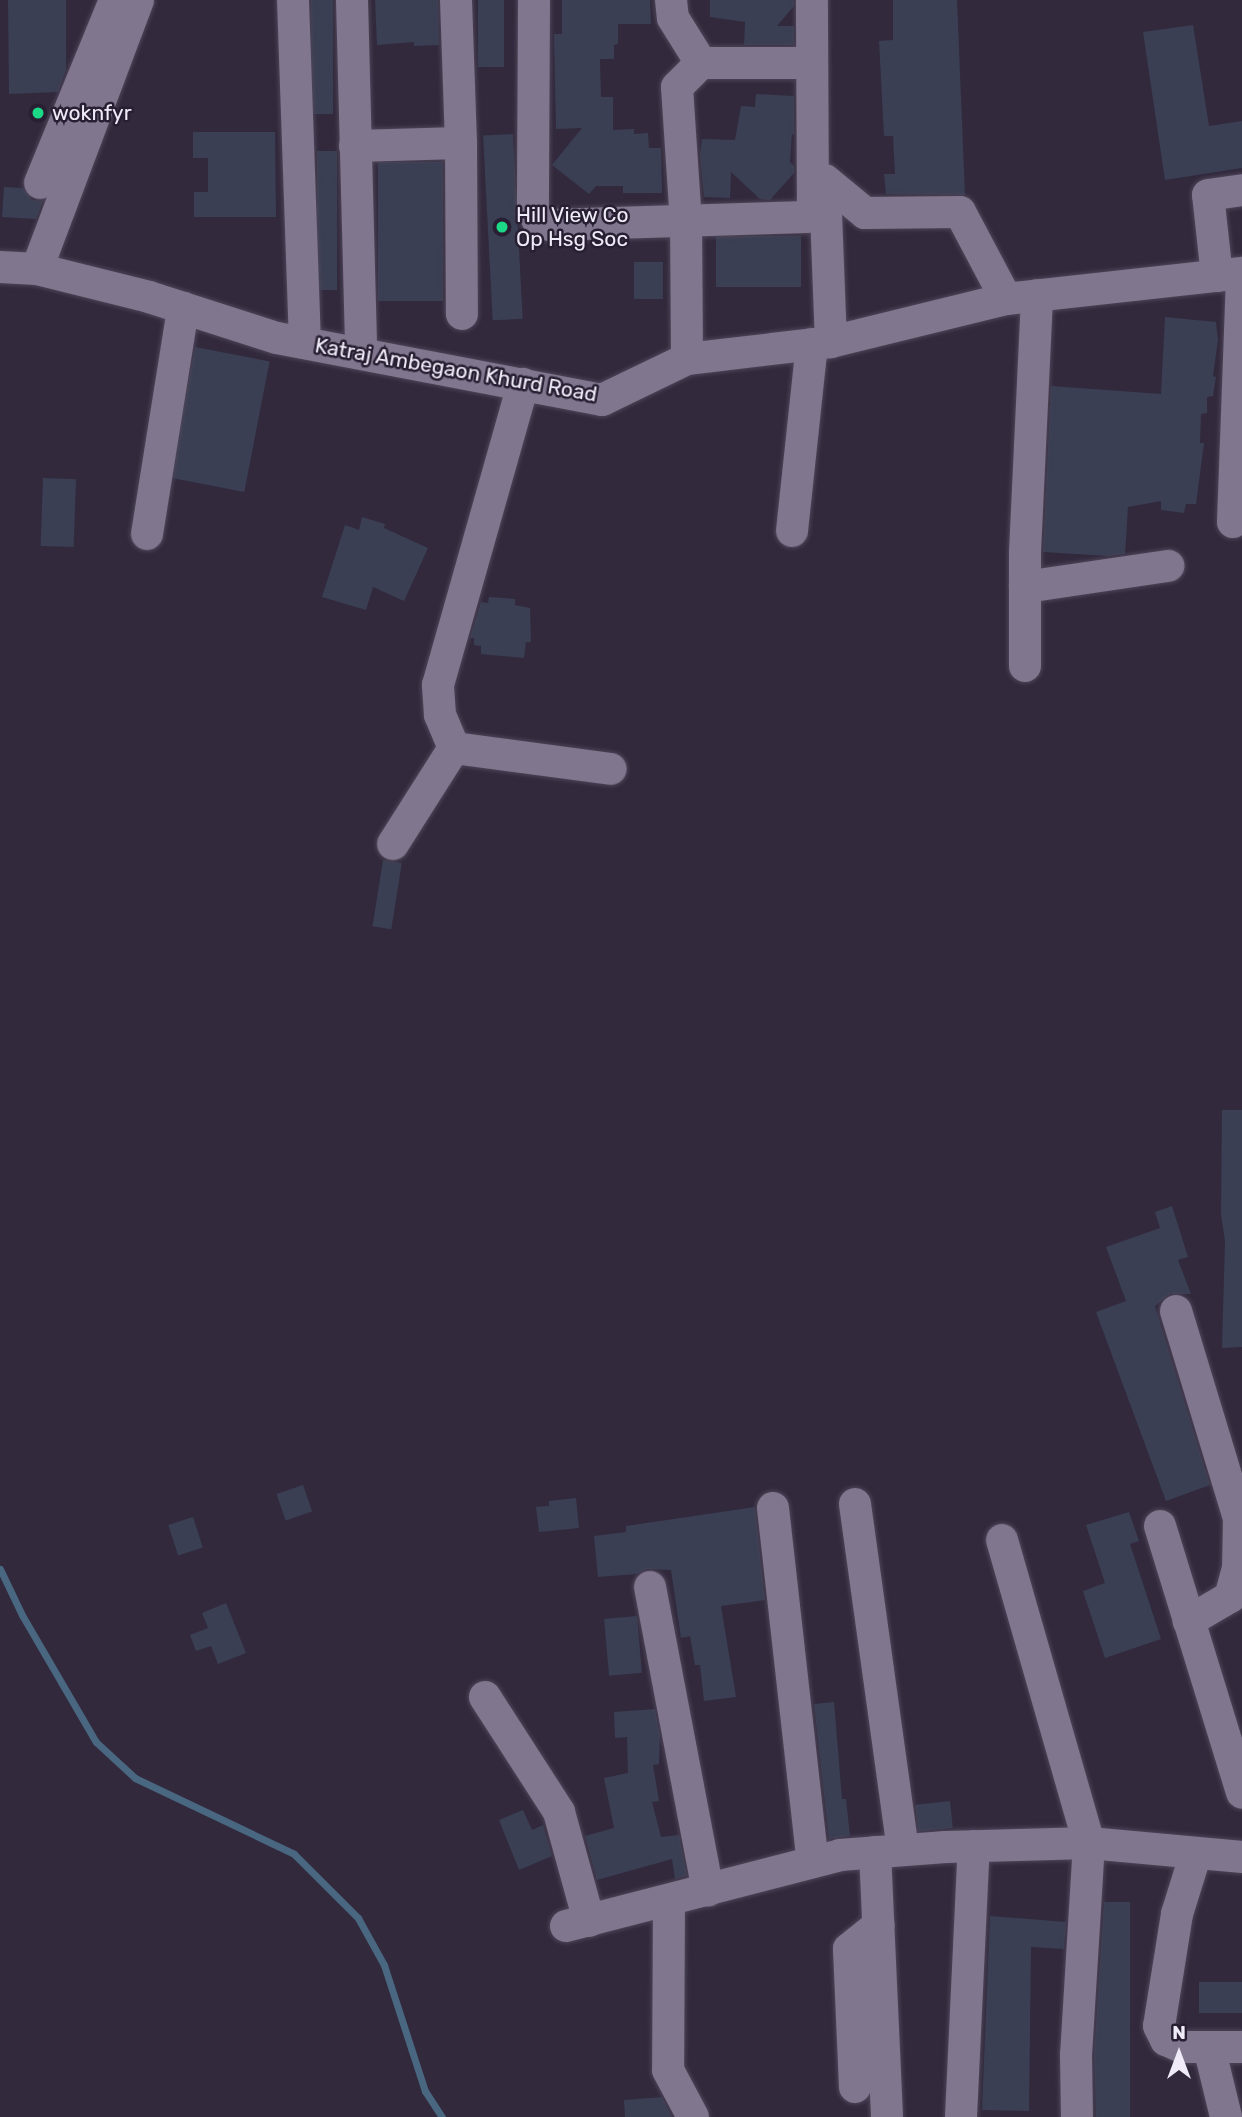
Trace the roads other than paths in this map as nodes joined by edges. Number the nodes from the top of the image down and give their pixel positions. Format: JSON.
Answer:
{"nodes":[{"id":1,"x":115,"y":0,"type":"edge"},
{"id":2,"x":138,"y":0,"type":"edge"},
{"id":3,"x":293,"y":0,"type":"edge"},
{"id":4,"x":352,"y":0,"type":"edge"},
{"id":5,"x":456,"y":0,"type":"edge"},
{"id":6,"x":534,"y":0,"type":"edge"},
{"id":7,"x":671,"y":0,"type":"edge"},
{"id":8,"x":812,"y":0,"type":"edge"},
{"id":9,"x":819,"y":0,"type":"edge"},
{"id":10,"x":701,"y":63,"type":"junction"},
{"id":11,"x":812,"y":63,"type":"junction"},
{"id":12,"x":461,"y":143,"type":"junction"},
{"id":13,"x":355,"y":146,"type":"junction"},
{"id":14,"x":825,"y":180,"type":"junction"},
{"id":15,"x":40,"y":183,"type":"dead end"},
{"id":16,"x":1242,"y":190,"type":"edge"},
{"id":17,"x":686,"y":223,"type":"junction"},
{"id":18,"x":0,"y":267,"type":"edge"},
{"id":19,"x":37,"y":269,"type":"junction"},
{"id":20,"x":1233,"y":274,"type":"edge"},
{"id":21,"x":1037,"y":295,"type":"junction"},
{"id":22,"x":1006,"y":299,"type":"junction"},
{"id":23,"x":183,"y":308,"type":"junction"},
{"id":24,"x":462,"y":314,"type":"dead end"},
{"id":25,"x":304,"y":343,"type":"junction"},
{"id":26,"x":822,"y":343,"type":"junction"},
{"id":27,"x":361,"y":353,"type":"junction"},
{"id":28,"x":687,"y":359,"type":"junction"},
{"id":29,"x":523,"y":384,"type":"junction"},
{"id":30,"x":1233,"y":522,"type":"dead end"},
{"id":31,"x":792,"y":531,"type":"dead end"},
{"id":32,"x":147,"y":534,"type":"dead end"},
{"id":33,"x":1168,"y":566,"type":"dead end"},
{"id":34,"x":1025,"y":587,"type":"junction"},
{"id":35,"x":1026,"y":666,"type":"dead end"},
{"id":36,"x":454,"y":748,"type":"junction"},
{"id":37,"x":611,"y":769,"type":"dead end"},
{"id":38,"x":393,"y":844,"type":"dead end"},
{"id":39,"x":1176,"y":1311,"type":"dead end"},
{"id":40,"x":855,"y":1504,"type":"dead end"},
{"id":41,"x":773,"y":1508,"type":"dead end"},
{"id":42,"x":1160,"y":1526,"type":"dead end"},
{"id":43,"x":1002,"y":1540,"type":"dead end"},
{"id":44,"x":650,"y":1587,"type":"dead end"},
{"id":45,"x":1189,"y":1621,"type":"junction"},
{"id":46,"x":485,"y":1697,"type":"dead end"},
{"id":47,"x":1242,"y":1793,"type":"edge"},
{"id":48,"x":1089,"y":1843,"type":"junction"},
{"id":49,"x":974,"y":1846,"type":"junction"},
{"id":50,"x":889,"y":1851,"type":"junction"},
{"id":51,"x":1196,"y":1853,"type":"junction"},
{"id":52,"x":1242,"y":1857,"type":"edge"},
{"id":53,"x":813,"y":1862,"type":"junction"},
{"id":54,"x":708,"y":1890,"type":"junction"},
{"id":55,"x":669,"y":1900,"type":"junction"},
{"id":56,"x":879,"y":1926,"type":"junction"},
{"id":57,"x":1209,"y":2047,"type":"junction"},
{"id":58,"x":1242,"y":2047,"type":"edge"},
{"id":59,"x":855,"y":2087,"type":"dead end"},
{"id":60,"x":693,"y":2117,"type":"edge"},
{"id":61,"x":887,"y":2117,"type":"edge"},
{"id":62,"x":961,"y":2117,"type":"edge"},
{"id":63,"x":1077,"y":2117,"type":"edge"},
{"id":64,"x":1226,"y":2117,"type":"edge"}],
"edges":[{"from":1,"to":15,"type":"street"},
{"from":2,"to":19,"type":"street"},
{"from":3,"to":25,"type":"street"},
{"from":4,"to":13,"type":"street"},
{"from":5,"to":12,"type":"street"},
{"from":6,"to":17,"type":"street"},
{"from":7,"to":10,"type":"street"},
{"from":8,"to":11,"type":"street"},
{"from":9,"to":14,"type":"street"},
{"from":10,"to":11,"type":"street"},
{"from":10,"to":17,"type":"street"},
{"from":11,"to":17,"type":"street"},
{"from":12,"to":13,"type":"street"},
{"from":12,"to":24,"type":"street"},
{"from":13,"to":27,"type":"street"},
{"from":14,"to":22,"type":"street"},
{"from":14,"to":26,"type":"street"},
{"from":16,"to":20,"type":"street"},
{"from":17,"to":28,"type":"street"},
{"from":18,"to":19,"type":"street","name":"Katraj Ambegaon Khurd Road"},
{"from":19,"to":23,"type":"street","name":"Katraj Ambegaon Khurd Road"},
{"from":20,"to":21,"type":"street","name":"Katraj Ambegaon Khurd Road"},
{"from":20,"to":30,"type":"street"},
{"from":21,"to":22,"type":"street","name":"Katraj Ambegaon Khurd Road"},
{"from":21,"to":34,"type":"street"},
{"from":22,"to":26,"type":"street","name":"Katraj Ambegaon Khurd Road"},
{"from":23,"to":25,"type":"street","name":"Katraj Ambegaon Khurd Road"},
{"from":23,"to":32,"type":"street"},
{"from":25,"to":27,"type":"street","name":"Katraj Ambegaon Khurd Road"},
{"from":26,"to":28,"type":"street","name":"Katraj Ambegaon Khurd Road"},
{"from":26,"to":31,"type":"street"},
{"from":27,"to":29,"type":"street","name":"Katraj Ambegaon Khurd Road"},
{"from":28,"to":29,"type":"street","name":"Katraj Ambegaon Khurd Road"},
{"from":29,"to":36,"type":"street"},
{"from":33,"to":34,"type":"street"},
{"from":34,"to":35,"type":"street"},
{"from":36,"to":37,"type":"street"},
{"from":36,"to":38,"type":"street"},
{"from":39,"to":45,"type":"street"},
{"from":40,"to":50,"type":"street"},
{"from":41,"to":53,"type":"street"},
{"from":42,"to":45,"type":"street"},
{"from":43,"to":48,"type":"street"},
{"from":44,"to":54,"type":"street"},
{"from":45,"to":47,"type":"street"},
{"from":46,"to":55,"type":"street"},
{"from":48,"to":49,"type":"street"},
{"from":48,"to":51,"type":"street"},
{"from":48,"to":63,"type":"street"},
{"from":49,"to":50,"type":"street"},
{"from":49,"to":62,"type":"street"},
{"from":50,"to":53,"type":"street"},
{"from":50,"to":56,"type":"street"},
{"from":51,"to":52,"type":"street"},
{"from":51,"to":57,"type":"street"},
{"from":53,"to":54,"type":"street"},
{"from":54,"to":55,"type":"street"},
{"from":55,"to":60,"type":"street"},
{"from":56,"to":59,"type":"street"},
{"from":56,"to":61,"type":"street"},
{"from":57,"to":58,"type":"street"},
{"from":57,"to":64,"type":"street"}]}
